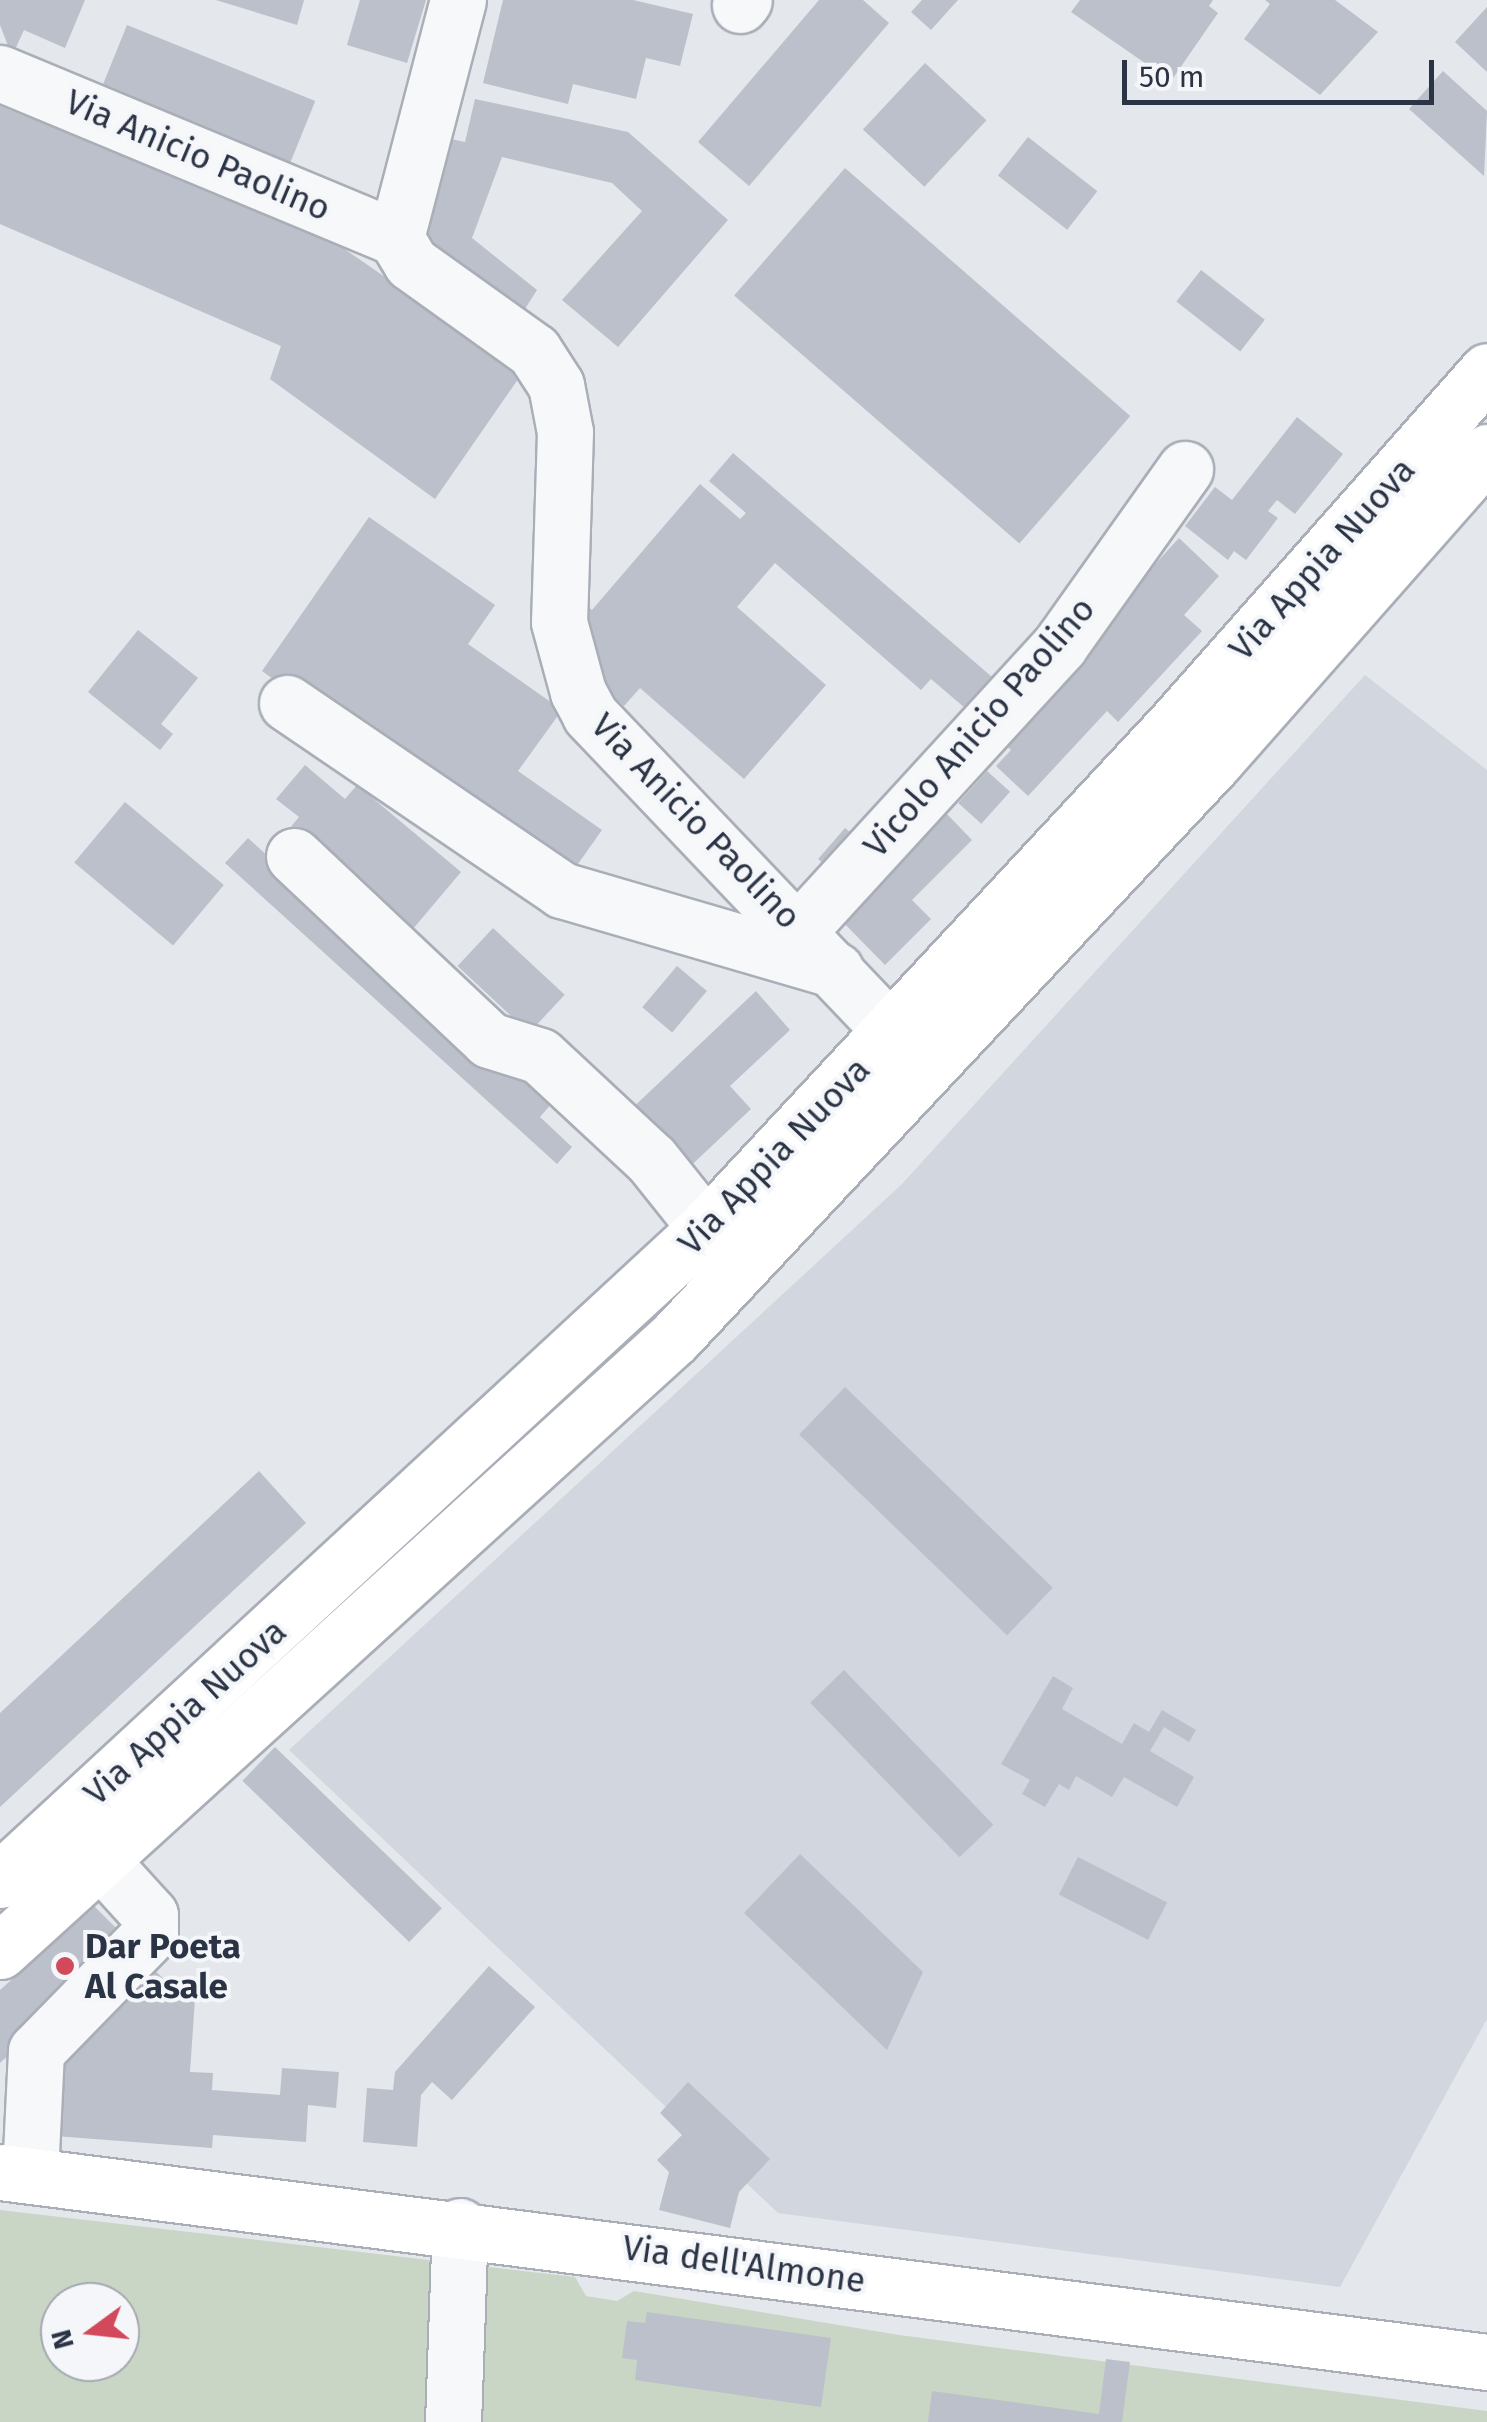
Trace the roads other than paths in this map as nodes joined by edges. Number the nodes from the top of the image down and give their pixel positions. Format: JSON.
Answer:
{"nodes":[{"id":1,"x":458,"y":0,"type":"edge"},
{"id":2,"x":0,"y":73,"type":"edge"},
{"id":3,"x":396,"y":238,"type":"junction"},
{"id":4,"x":1487,"y":371,"type":"edge"},
{"id":5,"x":1487,"y":452,"type":"edge"},
{"id":6,"x":1185,"y":469,"type":"dead end"},
{"id":7,"x":288,"y":703,"type":"dead end"},
{"id":8,"x":294,"y":856,"type":"dead end"},
{"id":9,"x":800,"y":930,"type":"junction"},
{"id":10,"x":836,"y":970,"type":"junction"},
{"id":11,"x":893,"y":1033,"type":"junction"},
{"id":12,"x":706,"y":1228,"type":"junction"},
{"id":13,"x":101,"y":1861,"type":"junction"},
{"id":14,"x":0,"y":1880,"type":"edge"},
{"id":15,"x":0,"y":1951,"type":"edge"},
{"id":16,"x":15,"y":2173,"type":"edge"},
{"id":17,"x":460,"y":2226,"type":"junction"},
{"id":18,"x":1487,"y":2362,"type":"edge"},
{"id":19,"x":454,"y":2422,"type":"edge"}],
"edges":[{"from":1,"to":3,"type":"street"},
{"from":2,"to":3,"type":"street","name":"Via Anicio Paolino"},
{"from":3,"to":9,"type":"street","name":"Via Anicio Paolino"},
{"from":4,"to":11,"type":"main road","name":"Via Appia Nuova"},
{"from":5,"to":13,"type":"main road","name":"Via Appia Nuova"},
{"from":6,"to":9,"type":"street","name":"Vicolo Anicio Paolino"},
{"from":7,"to":10,"type":"street"},
{"from":8,"to":12,"type":"street"},
{"from":9,"to":10,"type":"street","name":"Via Anicio Paolino"},
{"from":10,"to":11,"type":"street","name":"Via Anicio Paolino"},
{"from":11,"to":12,"type":"main road","name":"Via Appia Nuova"},
{"from":12,"to":14,"type":"main road","name":"Via Appia Nuova"},
{"from":13,"to":15,"type":"main road","name":"Via Appia Nuova"},
{"from":13,"to":16,"type":"street"},
{"from":16,"to":17,"type":"main road","name":"Via dell'Almone"},
{"from":17,"to":18,"type":"main road","name":"Via dell'Almone"},
{"from":17,"to":19,"type":"street"}]}
